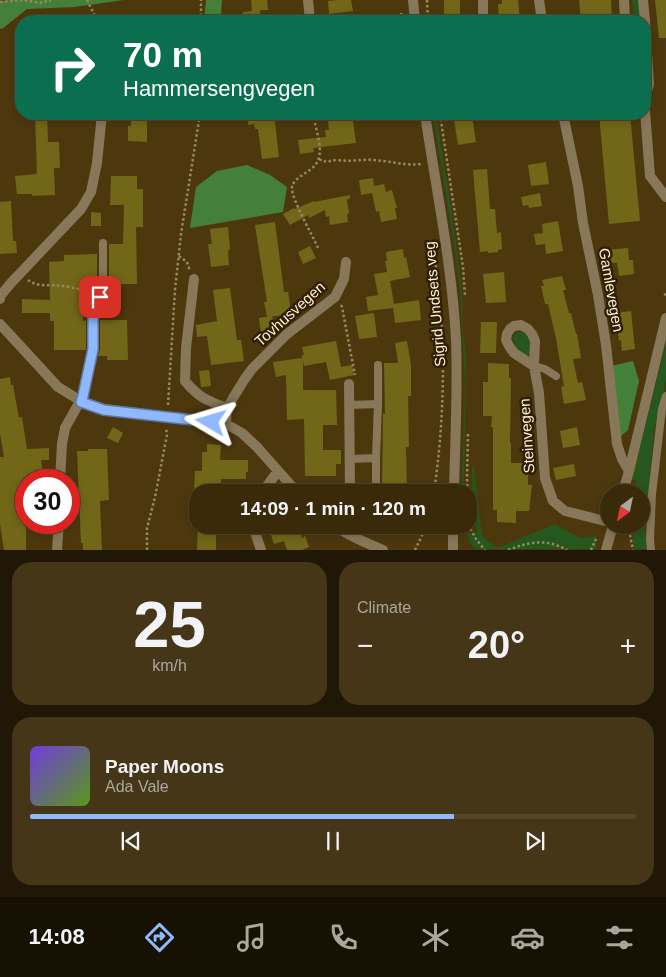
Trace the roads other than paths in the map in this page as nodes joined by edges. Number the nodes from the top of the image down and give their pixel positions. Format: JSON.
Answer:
{"nodes":[{"id":1,"x":308,"y":0,"type":"edge"},
{"id":2,"x":413,"y":0,"type":"edge"},
{"id":3,"x":482,"y":0,"type":"edge"},
{"id":4,"x":539,"y":0,"type":"edge"},
{"id":5,"x":624,"y":0,"type":"edge"},
{"id":6,"x":643,"y":0,"type":"edge"},
{"id":7,"x":309,"y":15,"type":"edge"},
{"id":8,"x":414,"y":15,"type":"edge"},
{"id":9,"x":483,"y":15,"type":"edge"},
{"id":10,"x":541,"y":15,"type":"edge"},
{"id":11,"x":625,"y":15,"type":"edge"},
{"id":12,"x":644,"y":15,"type":"edge"},
{"id":13,"x":102,"y":120,"type":"edge"},
{"id":14,"x":426,"y":120,"type":"edge"},
{"id":15,"x":563,"y":120,"type":"edge"},
{"id":16,"x":646,"y":120,"type":"edge"},
{"id":17,"x":666,"y":197,"type":"edge"},
{"id":18,"x":103,"y":244,"type":"dead end"},
{"id":19,"x":346,"y":262,"type":"dead end"},
{"id":20,"x":194,"y":279,"type":"road end"},
{"id":21,"x":100,"y":297,"type":"joint"},
{"id":22,"x":0,"y":299,"type":"edge"},
{"id":23,"x":666,"y":318,"type":"edge"},
{"id":24,"x":0,"y":324,"type":"edge"},
{"id":25,"x":378,"y":365,"type":"dead end"},
{"id":26,"x":534,"y":366,"type":"joint"},
{"id":27,"x":556,"y":376,"type":"dead end"},
{"id":28,"x":349,"y":384,"type":"road end"},
{"id":29,"x":666,"y":396,"type":"edge"},
{"id":30,"x":81,"y":402,"type":"junction"},
{"id":31,"x":378,"y":404,"type":"junction"},
{"id":32,"x":349,"y":405,"type":"junction"},
{"id":33,"x":228,"y":408,"type":"junction"},
{"id":34,"x":226,"y":424,"type":"junction"},
{"id":35,"x":376,"y":458,"type":"junction"},
{"id":36,"x":350,"y":459,"type":"junction"},
{"id":37,"x":61,"y":469,"type":"edge"},
{"id":38,"x":278,"y":471,"type":"junction"},
{"id":39,"x":629,"y":471,"type":"junction"},
{"id":40,"x":268,"y":484,"type":"edge"},
{"id":41,"x":290,"y":484,"type":"edge"},
{"id":42,"x":350,"y":484,"type":"edge"},
{"id":43,"x":376,"y":484,"type":"edge"},
{"id":44,"x":454,"y":484,"type":"edge"},
{"id":45,"x":625,"y":484,"type":"edge"},
{"id":46,"x":600,"y":520,"type":"edge"},
{"id":47,"x":58,"y":534,"type":"edge"},
{"id":48,"x":256,"y":534,"type":"edge"},
{"id":49,"x":350,"y":534,"type":"edge"},
{"id":50,"x":449,"y":534,"type":"edge"},
{"id":51,"x":610,"y":534,"type":"edge"},
{"id":52,"x":452,"y":549,"type":"edge"},
{"id":53,"x":57,"y":550,"type":"edge"},
{"id":54,"x":260,"y":550,"type":"edge"},
{"id":55,"x":384,"y":550,"type":"edge"},
{"id":56,"x":460,"y":550,"type":"edge"},
{"id":57,"x":606,"y":550,"type":"edge"},
{"id":58,"x":651,"y":550,"type":"edge"}],
"edges":[{"from":1,"to":7,"type":"street"},
{"from":2,"to":8,"type":"street"},
{"from":3,"to":9,"type":"street"},
{"from":4,"to":10,"type":"street"},
{"from":5,"to":11,"type":"street"},
{"from":6,"to":12,"type":"street"},
{"from":13,"to":22,"type":"street"},
{"from":14,"to":44,"type":"street","name":"Sigrid Undsets veg"},
{"from":15,"to":39,"type":"street","name":"Gamlevegen"},
{"from":16,"to":17,"type":"street"},
{"from":18,"to":21,"type":"lane"},
{"from":19,"to":33,"type":"street","name":"Tovhusvegen"},
{"from":20,"to":33,"type":"street"},
{"from":21,"to":30,"type":"street"},
{"from":23,"to":39,"type":"street"},
{"from":24,"to":30,"type":"street"},
{"from":25,"to":31,"type":"lane"},
{"from":26,"to":27,"type":"lane","name":"Steinvegen"},
{"from":26,"to":46,"type":"street","name":"Steinvegen"},
{"from":28,"to":32,"type":"street"},
{"from":29,"to":58,"type":"lane"},
{"from":30,"to":34,"type":"street"},
{"from":30,"to":37,"type":"street"},
{"from":31,"to":32,"type":"lane"},
{"from":31,"to":35,"type":"lane"},
{"from":32,"to":36,"type":"street"},
{"from":33,"to":34,"type":"street","name":"Tovhusvegen"},
{"from":34,"to":38,"type":"street"},
{"from":35,"to":36,"type":"lane"},
{"from":35,"to":43,"type":"lane"},
{"from":36,"to":42,"type":"street"},
{"from":38,"to":40,"type":"street"},
{"from":38,"to":41,"type":"street"},
{"from":39,"to":45,"type":"street"},
{"from":47,"to":53,"type":"street"},
{"from":48,"to":54,"type":"street"},
{"from":49,"to":55,"type":"street"},
{"from":50,"to":52,"type":"street"},
{"from":51,"to":57,"type":"street"},
{"from":52,"to":56,"type":"street"}]}
